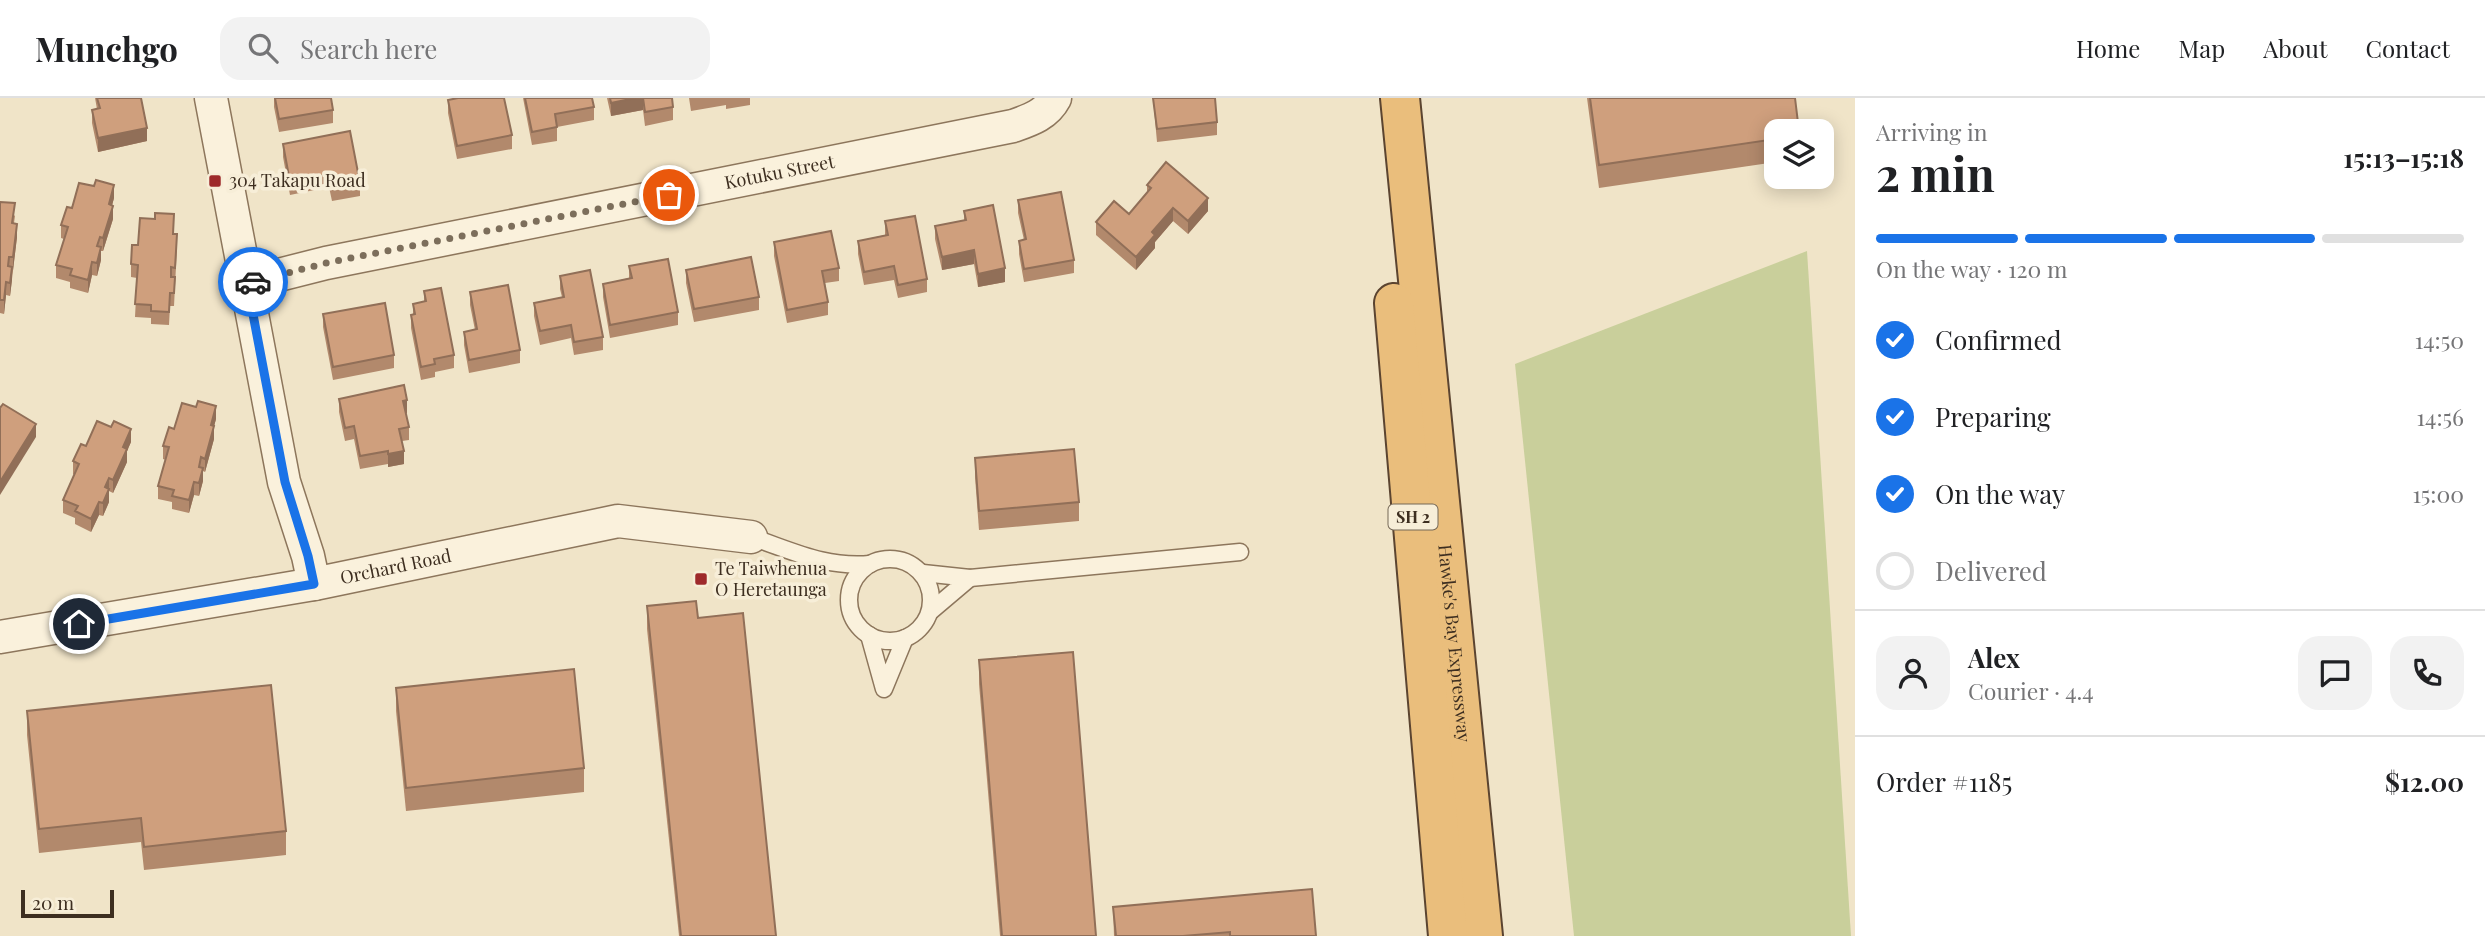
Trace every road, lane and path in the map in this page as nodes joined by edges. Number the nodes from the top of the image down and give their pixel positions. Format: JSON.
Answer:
{"nodes":[{"id":1,"x":211,"y":98,"type":"edge"},
{"id":2,"x":1055,"y":98,"type":"edge"},
{"id":3,"x":1373,"y":98,"type":"edge"},
{"id":4,"x":1400,"y":98,"type":"edge"},
{"id":5,"x":247,"y":283,"type":"junction"},
{"id":6,"x":751,"y":537,"type":"joint"},
{"id":7,"x":1240,"y":552,"type":"dead end"},
{"id":8,"x":822,"y":563,"type":"junction"},
{"id":9,"x":870,"y":564,"type":"junction"},
{"id":10,"x":923,"y":573,"type":"junction"},
{"id":11,"x":971,"y":578,"type":"junction"},
{"id":12,"x":314,"y":584,"type":"junction"},
{"id":13,"x":849,"y":595,"type":"junction"},
{"id":14,"x":931,"y":611,"type":"junction"},
{"id":15,"x":869,"y":635,"type":"junction"},
{"id":16,"x":0,"y":637,"type":"edge"},
{"id":17,"x":905,"y":638,"type":"junction"},
{"id":18,"x":1448,"y":936,"type":"edge"},
{"id":19,"x":1483,"y":936,"type":"edge"}],
"edges":[{"from":1,"to":5,"type":"street"},
{"from":2,"to":5,"type":"street","name":"Kotuku Street"},
{"from":3,"to":18,"type":"highway","name":"Hawke's Bay Expressway","number":"SH 2"},
{"from":4,"to":19,"type":"highway","name":"Hawke's Bay Expressway","number":"SH 2"},
{"from":5,"to":12,"type":"street"},
{"from":6,"to":8,"type":"lane"},
{"from":6,"to":12,"type":"street","name":"Orchard Road"},
{"from":7,"to":11,"type":"lane"},
{"from":8,"to":9,"type":"lane"},
{"from":8,"to":13,"type":"lane"},
{"from":9,"to":10,"type":"lane"},
{"from":9,"to":13,"type":"lane"},
{"from":10,"to":11,"type":"lane"},
{"from":10,"to":14,"type":"lane"},
{"from":11,"to":14,"type":"lane"},
{"from":12,"to":16,"type":"street","name":"Orchard Road"},
{"from":13,"to":15,"type":"lane"},
{"from":14,"to":17,"type":"lane"},
{"from":15,"to":17,"type":"lane"},
{"from":15,"to":17,"type":"lane"}]}
